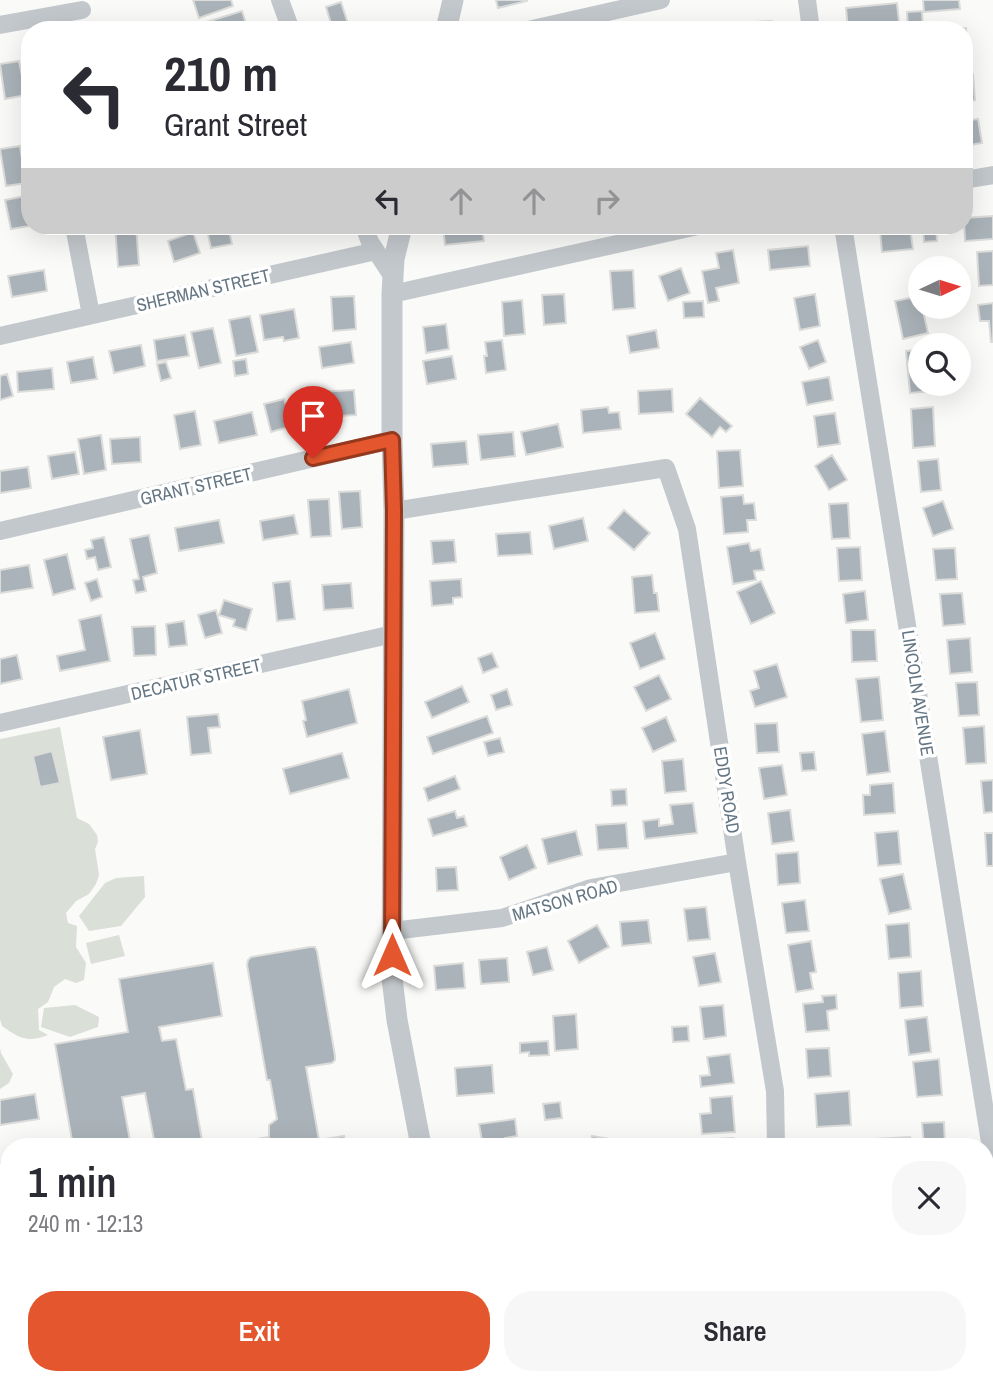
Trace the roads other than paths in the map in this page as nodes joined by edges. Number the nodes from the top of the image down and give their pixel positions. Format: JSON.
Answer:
{"nodes":[{"id":1,"x":280,"y":0,"type":"edge"},
{"id":2,"x":453,"y":0,"type":"edge"},
{"id":3,"x":661,"y":0,"type":"edge"},
{"id":4,"x":807,"y":0,"type":"edge"},
{"id":5,"x":82,"y":10,"type":"dead end"},
{"id":6,"x":21,"y":21,"type":"edge"},
{"id":7,"x":22,"y":21,"type":"edge"},
{"id":8,"x":288,"y":21,"type":"edge"},
{"id":9,"x":448,"y":21,"type":"edge"},
{"id":10,"x":568,"y":21,"type":"edge"},
{"id":11,"x":810,"y":21,"type":"edge"},
{"id":12,"x":0,"y":25,"type":"edge"},
{"id":13,"x":993,"y":175,"type":"edge"},
{"id":14,"x":973,"y":178,"type":"edge"},
{"id":15,"x":76,"y":235,"type":"edge"},
{"id":16,"x":367,"y":235,"type":"edge"},
{"id":17,"x":400,"y":235,"type":"edge"},
{"id":18,"x":652,"y":235,"type":"edge"},
{"id":19,"x":844,"y":235,"type":"edge"},
{"id":20,"x":376,"y":251,"type":"junction"},
{"id":21,"x":392,"y":286,"type":"junction"},
{"id":22,"x":91,"y":315,"type":"junction"},
{"id":23,"x":0,"y":336,"type":"edge"},
{"id":24,"x":392,"y":440,"type":"junction"},
{"id":25,"x":394,"y":511,"type":"junction"},
{"id":26,"x":0,"y":531,"type":"edge"},
{"id":27,"x":393,"y":634,"type":"junction"},
{"id":28,"x":0,"y":723,"type":"edge"},
{"id":29,"x":737,"y":862,"type":"junction"},
{"id":30,"x":393,"y":932,"type":"junction"},
{"id":31,"x":419,"y":1138,"type":"edge"},
{"id":32,"x":776,"y":1138,"type":"edge"},
{"id":33,"x":989,"y":1138,"type":"edge"}],
"edges":[{"from":1,"to":8,"type":"street"},
{"from":2,"to":9,"type":"street"},
{"from":3,"to":10,"type":"street"},
{"from":4,"to":11,"type":"street"},
{"from":5,"to":7,"type":"street"},
{"from":6,"to":12,"type":"street"},
{"from":13,"to":14,"type":"street"},
{"from":15,"to":22,"type":"street"},
{"from":16,"to":20,"type":"street"},
{"from":17,"to":21,"type":"street"},
{"from":18,"to":21,"type":"street"},
{"from":19,"to":33,"type":"street","name":"LINCOLN AVENUE"},
{"from":20,"to":21,"type":"street"},
{"from":20,"to":22,"type":"street","name":"SHERMAN STREET"},
{"from":21,"to":24,"type":"street"},
{"from":22,"to":23,"type":"street","name":"SHERMAN STREET"},
{"from":24,"to":25,"type":"street"},
{"from":24,"to":26,"type":"street","name":"GRANT STREET"},
{"from":25,"to":27,"type":"street"},
{"from":25,"to":29,"type":"street","name":"EDDY ROAD"},
{"from":27,"to":28,"type":"street","name":"DECATUR STREET"},
{"from":27,"to":30,"type":"street"},
{"from":29,"to":30,"type":"street","name":"MATSON ROAD"},
{"from":29,"to":32,"type":"street","name":"EDDY ROAD"},
{"from":30,"to":31,"type":"street"}]}
